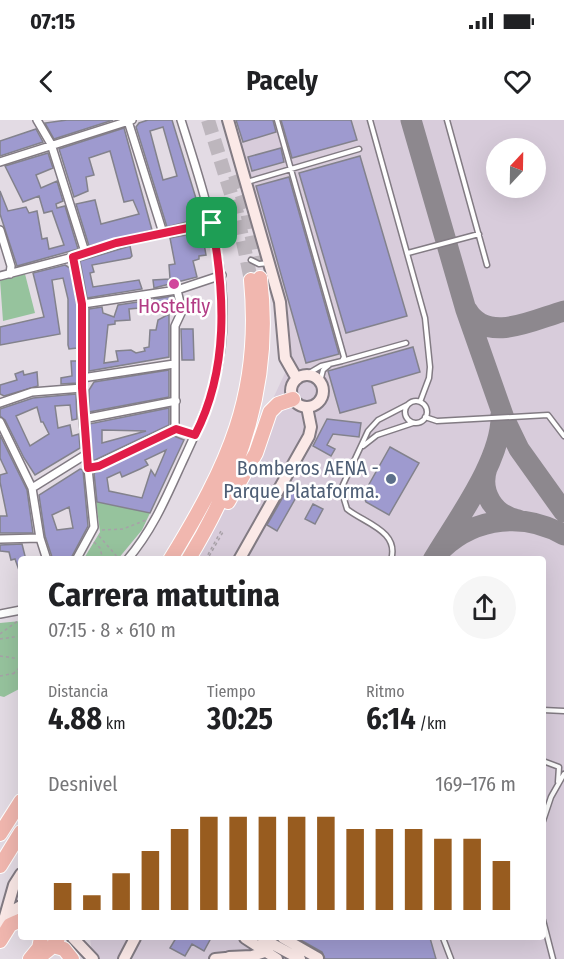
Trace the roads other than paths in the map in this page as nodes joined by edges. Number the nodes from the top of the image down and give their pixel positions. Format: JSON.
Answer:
{"nodes":[{"id":1,"x":37,"y":120,"type":"edge"},
{"id":2,"x":181,"y":120,"type":"edge"},
{"id":3,"x":228,"y":120,"type":"edge"},
{"id":4,"x":277,"y":120,"type":"edge"},
{"id":5,"x":370,"y":120,"type":"edge"},
{"id":6,"x":447,"y":120,"type":"edge"},
{"id":7,"x":127,"y":121,"type":"edge"},
{"id":8,"x":51,"y":144,"type":"junction"},
{"id":9,"x":359,"y":149,"type":"dead end"},
{"id":10,"x":0,"y":162,"type":"edge"},
{"id":11,"x":291,"y":170,"type":"junction"},
{"id":12,"x":247,"y":183,"type":"junction"},
{"id":13,"x":212,"y":223,"type":"junction"},
{"id":14,"x":0,"y":230,"type":"edge"},
{"id":15,"x":163,"y":233,"type":"junction"},
{"id":16,"x":479,"y":234,"type":"junction"},
{"id":17,"x":85,"y":252,"type":"junction"},
{"id":18,"x":408,"y":253,"type":"junction"},
{"id":19,"x":73,"y":257,"type":"junction"},
{"id":20,"x":251,"y":260,"type":"dead end"},
{"id":21,"x":269,"y":263,"type":"junction"},
{"id":22,"x":487,"y":265,"type":"dead end"},
{"id":23,"x":10,"y":274,"type":"junction"},
{"id":24,"x":222,"y":275,"type":"junction"},
{"id":25,"x":0,"y":276,"type":"edge"},
{"id":26,"x":177,"y":290,"type":"junction"},
{"id":27,"x":82,"y":304,"type":"junction"},
{"id":28,"x":406,"y":343,"type":"dead end"},
{"id":29,"x":342,"y":361,"type":"junction"},
{"id":30,"x":174,"y":364,"type":"junction"},
{"id":31,"x":329,"y":365,"type":"junction"},
{"id":32,"x":300,"y":377,"type":"junction"},
{"id":33,"x":82,"y":378,"type":"junction"},
{"id":34,"x":320,"y":382,"type":"junction"},
{"id":35,"x":82,"y":388,"type":"junction"},
{"id":36,"x":294,"y":399,"type":"junction"},
{"id":37,"x":176,"y":401,"type":"junction"},
{"id":38,"x":420,"y":402,"type":"junction"},
{"id":39,"x":0,"y":403,"type":"edge"},
{"id":40,"x":407,"y":405,"type":"junction"},
{"id":41,"x":307,"y":407,"type":"junction"},
{"id":42,"x":425,"y":417,"type":"junction"},
{"id":43,"x":83,"y":419,"type":"junction"},
{"id":44,"x":0,"y":422,"type":"edge"},
{"id":45,"x":413,"y":423,"type":"junction"},
{"id":46,"x":176,"y":429,"type":"junction"},
{"id":47,"x":195,"y":435,"type":"junction"},
{"id":48,"x":564,"y":436,"type":"edge"},
{"id":49,"x":363,"y":447,"type":"junction"},
{"id":50,"x":86,"y":455,"type":"junction"},
{"id":51,"x":88,"y":468,"type":"junction"},
{"id":52,"x":32,"y":488,"type":"junction"},
{"id":53,"x":184,"y":536,"type":"junction"},
{"id":54,"x":40,"y":538,"type":"junction"},
{"id":55,"x":0,"y":539,"type":"edge"},
{"id":56,"x":199,"y":542,"type":"junction"},
{"id":57,"x":46,"y":556,"type":"edge"},
{"id":58,"x":79,"y":556,"type":"edge"},
{"id":59,"x":130,"y":556,"type":"edge"},
{"id":60,"x":166,"y":556,"type":"edge"},
{"id":61,"x":172,"y":556,"type":"edge"},
{"id":62,"x":190,"y":556,"type":"edge"},
{"id":63,"x":241,"y":556,"type":"edge"},
{"id":64,"x":391,"y":556,"type":"edge"},
{"id":65,"x":18,"y":611,"type":"edge"},
{"id":66,"x":0,"y":614,"type":"edge"},
{"id":67,"x":546,"y":710,"type":"edge"},
{"id":68,"x":564,"y":711,"type":"edge"},
{"id":69,"x":546,"y":762,"type":"edge"},
{"id":70,"x":564,"y":774,"type":"edge"},
{"id":71,"x":556,"y":787,"type":"junction"},
{"id":72,"x":18,"y":806,"type":"edge"},
{"id":73,"x":546,"y":813,"type":"edge"},
{"id":74,"x":0,"y":834,"type":"edge"},
{"id":75,"x":18,"y":837,"type":"edge"},
{"id":76,"x":0,"y":866,"type":"edge"},
{"id":77,"x":18,"y":879,"type":"edge"},
{"id":78,"x":18,"y":908,"type":"edge"},
{"id":79,"x":18,"y":921,"type":"edge"},
{"id":80,"x":1,"y":930,"type":"edge"},
{"id":81,"x":546,"y":932,"type":"edge"},
{"id":82,"x":41,"y":940,"type":"edge"},
{"id":83,"x":75,"y":940,"type":"edge"},
{"id":84,"x":285,"y":940,"type":"edge"},
{"id":85,"x":444,"y":940,"type":"edge"},
{"id":86,"x":0,"y":941,"type":"edge"},
{"id":87,"x":55,"y":942,"type":"edge"},
{"id":88,"x":133,"y":942,"type":"edge"},
{"id":89,"x":265,"y":942,"type":"edge"},
{"id":90,"x":298,"y":954,"type":"edge"},
{"id":91,"x":229,"y":957,"type":"junction"},
{"id":92,"x":318,"y":958,"type":"edge"},
{"id":93,"x":30,"y":959,"type":"edge"},
{"id":94,"x":37,"y":959,"type":"edge"},
{"id":95,"x":72,"y":959,"type":"edge"},
{"id":96,"x":93,"y":959,"type":"edge"},
{"id":97,"x":124,"y":959,"type":"edge"},
{"id":98,"x":215,"y":959,"type":"edge"},
{"id":99,"x":247,"y":959,"type":"edge"},
{"id":100,"x":277,"y":959,"type":"edge"},
{"id":101,"x":311,"y":959,"type":"edge"},
{"id":102,"x":451,"y":959,"type":"edge"},
{"id":103,"x":553,"y":959,"type":"edge"}],
"edges":[{"from":1,"to":8,"type":"street"},
{"from":2,"to":13,"type":"street"},
{"from":3,"to":12,"type":"street"},
{"from":4,"to":11,"type":"lane"},
{"from":5,"to":18,"type":"lane"},
{"from":6,"to":16,"type":"lane"},
{"from":7,"to":8,"type":"street"},
{"from":7,"to":15,"type":"street"},
{"from":8,"to":10,"type":"street"},
{"from":8,"to":17,"type":"street"},
{"from":9,"to":11,"type":"lane"},
{"from":11,"to":12,"type":"lane"},
{"from":11,"to":29,"type":"lane"},
{"from":12,"to":21,"type":"street"},
{"from":13,"to":15,"type":"street"},
{"from":13,"to":24,"type":"street"},
{"from":14,"to":23,"type":"street"},
{"from":15,"to":17,"type":"street"},
{"from":16,"to":18,"type":"lane"},
{"from":16,"to":22,"type":"lane"},
{"from":17,"to":19,"type":"street"},
{"from":18,"to":38,"type":"lane"},
{"from":19,"to":23,"type":"street"},
{"from":19,"to":27,"type":"street"},
{"from":20,"to":21,"type":"lane"},
{"from":21,"to":32,"type":"street"},
{"from":23,"to":25,"type":"street"},
{"from":24,"to":26,"type":"street"},
{"from":24,"to":47,"type":"street"},
{"from":26,"to":27,"type":"street"},
{"from":26,"to":30,"type":"street"},
{"from":27,"to":33,"type":"street"},
{"from":28,"to":29,"type":"lane"},
{"from":29,"to":31,"type":"lane"},
{"from":30,"to":33,"type":"street"},
{"from":30,"to":37,"type":"street"},
{"from":31,"to":32,"type":"lane"},
{"from":31,"to":34,"type":"lane"},
{"from":32,"to":34,"type":"street"},
{"from":32,"to":36,"type":"street"},
{"from":33,"to":35,"type":"street"},
{"from":34,"to":41,"type":"street"},
{"from":35,"to":39,"type":"street"},
{"from":35,"to":43,"type":"street"},
{"from":36,"to":41,"type":"street"},
{"from":36,"to":56,"type":"highway"},
{"from":37,"to":43,"type":"street"},
{"from":37,"to":46,"type":"street"},
{"from":38,"to":40,"type":"lane"},
{"from":38,"to":42,"type":"lane"},
{"from":40,"to":45,"type":"lane"},
{"from":40,"to":49,"type":"lane"},
{"from":41,"to":63,"type":"street"},
{"from":42,"to":45,"type":"lane"},
{"from":42,"to":48,"type":"lane"},
{"from":43,"to":50,"type":"street"},
{"from":44,"to":52,"type":"street"},
{"from":45,"to":49,"type":"lane"},
{"from":46,"to":47,"type":"street"},
{"from":46,"to":51,"type":"street"},
{"from":47,"to":59,"type":"street"},
{"from":49,"to":64,"type":"lane"},
{"from":50,"to":51,"type":"street"},
{"from":50,"to":52,"type":"street"},
{"from":51,"to":58,"type":"street"},
{"from":52,"to":54,"type":"street"},
{"from":53,"to":56,"type":"highway"},
{"from":53,"to":60,"type":"highway"},
{"from":53,"to":61,"type":"highway"},
{"from":54,"to":55,"type":"street"},
{"from":54,"to":57,"type":"street"},
{"from":56,"to":62,"type":"highway"},
{"from":65,"to":66,"type":"street"},
{"from":67,"to":68,"type":"lane"},
{"from":69,"to":71,"type":"lane"},
{"from":70,"to":71,"type":"lane"},
{"from":71,"to":73,"type":"lane"},
{"from":72,"to":74,"type":"highway"},
{"from":75,"to":76,"type":"highway"},
{"from":77,"to":80,"type":"street"},
{"from":78,"to":80,"type":"street"},
{"from":79,"to":86,"type":"highway"},
{"from":81,"to":103,"type":"lane"},
{"from":82,"to":93,"type":"highway"},
{"from":83,"to":96,"type":"street"},
{"from":84,"to":90,"type":"street"},
{"from":85,"to":102,"type":"lane"},
{"from":87,"to":94,"type":"highway"},
{"from":87,"to":95,"type":"highway"},
{"from":88,"to":97,"type":"street"},
{"from":89,"to":90,"type":"street"},
{"from":89,"to":91,"type":"street"},
{"from":89,"to":100,"type":"street"},
{"from":90,"to":92,"type":"street"},
{"from":90,"to":101,"type":"lane"},
{"from":91,"to":98,"type":"street"},
{"from":91,"to":99,"type":"street"}]}
